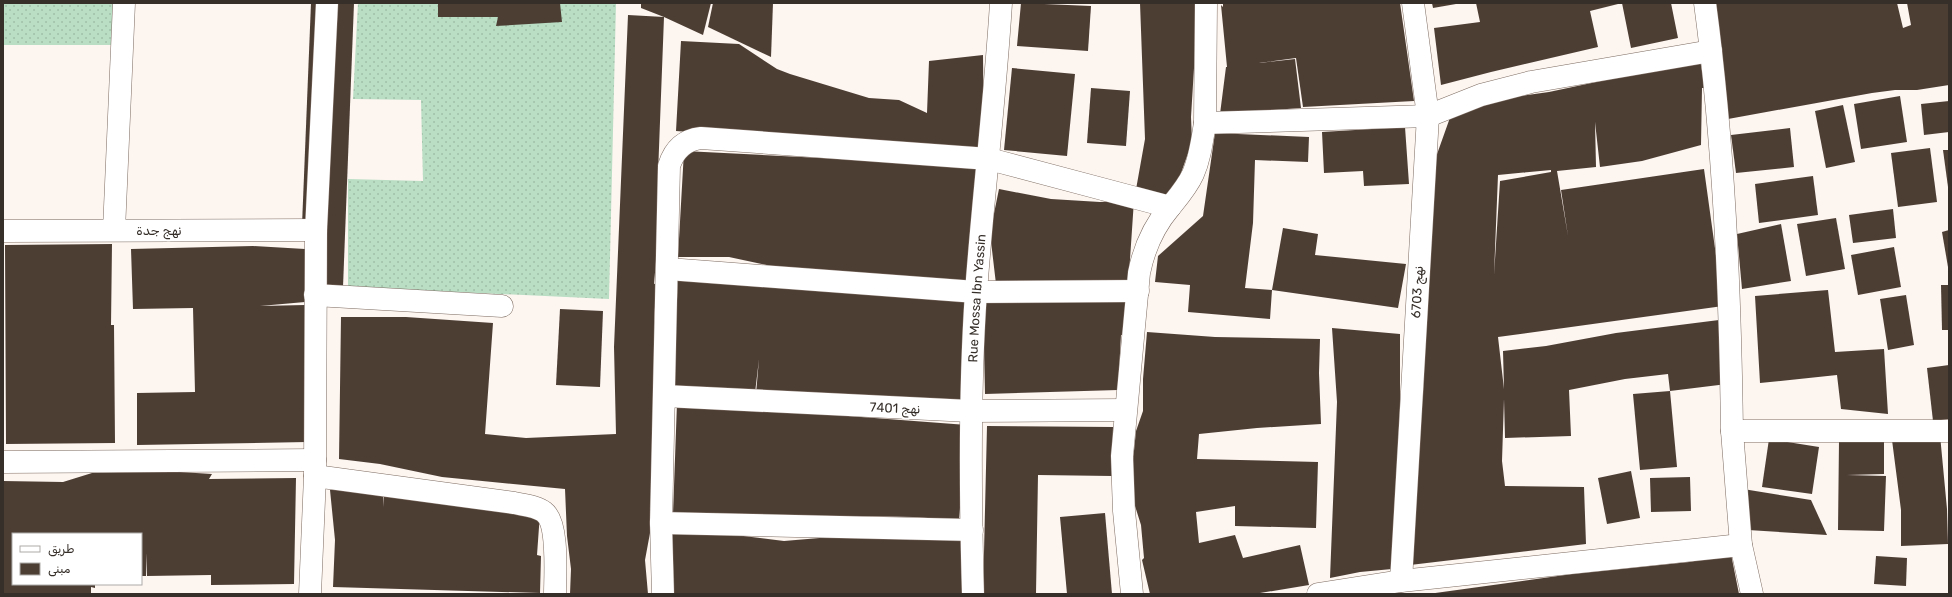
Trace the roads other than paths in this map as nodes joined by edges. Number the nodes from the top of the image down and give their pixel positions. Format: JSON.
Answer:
{"nodes":[{"id":1,"x":124,"y":3,"type":"edge"},
{"id":2,"x":327,"y":3,"type":"edge"},
{"id":3,"x":1001,"y":3,"type":"edge"},
{"id":4,"x":1206,"y":3,"type":"edge"},
{"id":5,"x":1413,"y":3,"type":"edge"},
{"id":6,"x":1704,"y":3,"type":"edge"},
{"id":7,"x":1711,"y":51,"type":"junction"},
{"id":8,"x":1428,"y":116,"type":"junction"},
{"id":9,"x":1204,"y":123,"type":"junction"},
{"id":10,"x":989,"y":159,"type":"junction"},
{"id":11,"x":1170,"y":207,"type":"junction"},
{"id":12,"x":114,"y":230,"type":"junction"},
{"id":13,"x":316,"y":230,"type":"junction"},
{"id":14,"x":3,"y":231,"type":"edge"},
{"id":15,"x":668,"y":270,"type":"junction"},
{"id":16,"x":1138,"y":291,"type":"junction"},
{"id":17,"x":976,"y":292,"type":"junction"},
{"id":18,"x":315,"y":295,"type":"junction"},
{"id":19,"x":502,"y":306,"type":"dead end"},
{"id":20,"x":665,"y":396,"type":"junction"},
{"id":21,"x":1125,"y":410,"type":"junction"},
{"id":22,"x":970,"y":411,"type":"junction"},
{"id":23,"x":1732,"y":431,"type":"junction"},
{"id":24,"x":1949,"y":431,"type":"edge"},
{"id":25,"x":3,"y":462,"type":"edge"},
{"id":26,"x":315,"y":468,"type":"junction"},
{"id":27,"x":661,"y":523,"type":"junction"},
{"id":28,"x":972,"y":530,"type":"junction"},
{"id":29,"x":1741,"y":546,"type":"junction"},
{"id":30,"x":1401,"y":581,"type":"junction"},
{"id":31,"x":310,"y":594,"type":"edge"},
{"id":32,"x":555,"y":594,"type":"edge"},
{"id":33,"x":663,"y":594,"type":"edge"},
{"id":34,"x":973,"y":594,"type":"edge"},
{"id":35,"x":1132,"y":594,"type":"edge"},
{"id":36,"x":1318,"y":594,"type":"edge"},
{"id":37,"x":1752,"y":594,"type":"edge"}],
"edges":[{"from":1,"to":12,"type":"street"},
{"from":2,"to":13,"type":"street"},
{"from":3,"to":10,"type":"street","name":"Rue Mossa Ibn Yassin"},
{"from":4,"to":9,"type":"street"},
{"from":5,"to":8,"type":"street","name":"نهج 6703"},
{"from":6,"to":7,"type":"street"},
{"from":7,"to":8,"type":"street"},
{"from":7,"to":23,"type":"street"},
{"from":8,"to":9,"type":"street"},
{"from":8,"to":30,"type":"street","name":"نهج 6703"},
{"from":9,"to":11,"type":"street"},
{"from":10,"to":11,"type":"street"},
{"from":10,"to":15,"type":"street"},
{"from":10,"to":17,"type":"street","name":"Rue Mossa Ibn Yassin"},
{"from":11,"to":16,"type":"street"},
{"from":12,"to":13,"type":"street","name":"نهج جدة"},
{"from":12,"to":14,"type":"street","name":"نهج جدة"},
{"from":13,"to":18,"type":"street"},
{"from":15,"to":17,"type":"street"},
{"from":15,"to":20,"type":"street"},
{"from":16,"to":17,"type":"street"},
{"from":16,"to":21,"type":"street"},
{"from":17,"to":22,"type":"street","name":"Rue Mossa Ibn Yassin"},
{"from":18,"to":19,"type":"street"},
{"from":18,"to":26,"type":"street"},
{"from":20,"to":22,"type":"street","name":"نهج 7401"},
{"from":20,"to":27,"type":"street"},
{"from":21,"to":22,"type":"street","name":"نهج 7401"},
{"from":21,"to":35,"type":"street"},
{"from":22,"to":28,"type":"street","name":"Rue Mossa Ibn Yassin"},
{"from":23,"to":24,"type":"street"},
{"from":23,"to":29,"type":"street"},
{"from":25,"to":26,"type":"street"},
{"from":26,"to":31,"type":"street"},
{"from":26,"to":32,"type":"street"},
{"from":27,"to":28,"type":"street"},
{"from":27,"to":33,"type":"street"},
{"from":28,"to":34,"type":"street","name":"Rue Mossa Ibn Yassin"},
{"from":29,"to":30,"type":"street"},
{"from":29,"to":37,"type":"street"},
{"from":30,"to":36,"type":"street"}]}
